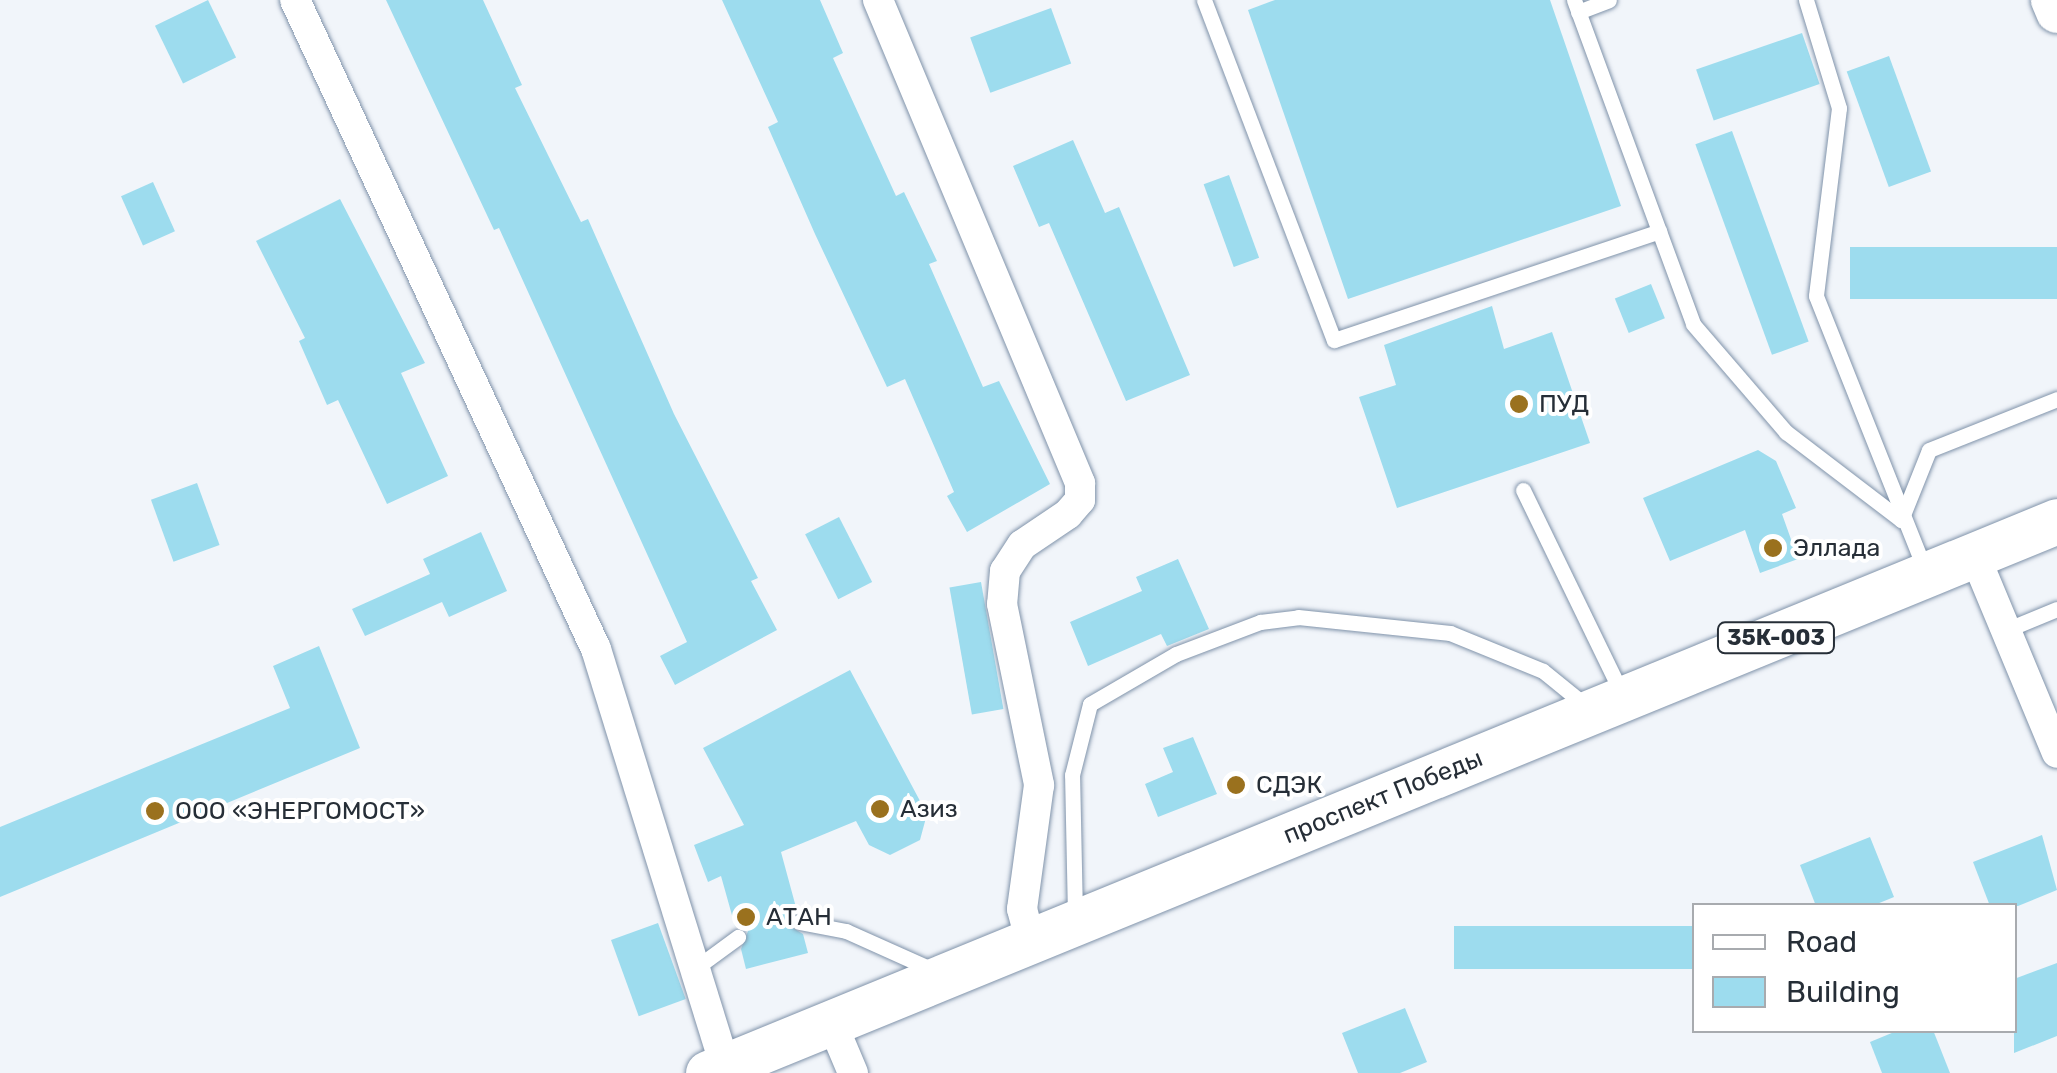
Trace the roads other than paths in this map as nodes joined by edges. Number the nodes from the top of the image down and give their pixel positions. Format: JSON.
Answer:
{"nodes":[{"id":1,"x":295,"y":0,"type":"edge"},
{"id":2,"x":878,"y":0,"type":"edge"},
{"id":3,"x":1204,"y":0,"type":"edge"},
{"id":4,"x":1609,"y":0,"type":"edge"},
{"id":5,"x":1806,"y":0,"type":"edge"},
{"id":6,"x":2052,"y":0,"type":"edge"},
{"id":7,"x":1576,"y":6,"type":"edge"},
{"id":8,"x":2057,"y":12,"type":"edge"},
{"id":9,"x":1659,"y":231,"type":"junction"},
{"id":10,"x":2057,"y":399,"type":"edge"},
{"id":11,"x":1523,"y":490,"type":"dead end"},
{"id":12,"x":1901,"y":520,"type":"junction"},
{"id":13,"x":2057,"y":521,"type":"edge"},
{"id":14,"x":1975,"y":556,"type":"junction"},
{"id":15,"x":1928,"y":576,"type":"junction"},
{"id":16,"x":2057,"y":608,"type":"edge"},
{"id":17,"x":2006,"y":630,"type":"junction"},
{"id":18,"x":1609,"y":706,"type":"junction"},
{"id":19,"x":2057,"y":753,"type":"edge"},
{"id":20,"x":799,"y":922,"type":"dead end"},
{"id":21,"x":1075,"y":924,"type":"junction"},
{"id":22,"x":738,"y":938,"type":"dead end"},
{"id":23,"x":1031,"y":942,"type":"junction"},
{"id":24,"x":694,"y":970,"type":"junction"},
{"id":25,"x":946,"y":976,"type":"junction"},
{"id":26,"x":832,"y":1023,"type":"junction"},
{"id":27,"x":716,"y":1070,"type":"edge"},
{"id":28,"x":853,"y":1073,"type":"edge"}],
"edges":[{"from":1,"to":24,"type":"street"},
{"from":2,"to":23,"type":"street"},
{"from":3,"to":9,"type":"lane"},
{"from":4,"to":7,"type":"lane"},
{"from":5,"to":12,"type":"lane"},
{"from":6,"to":8,"type":"main road"},
{"from":7,"to":9,"type":"lane"},
{"from":9,"to":12,"type":"lane"},
{"from":10,"to":12,"type":"lane"},
{"from":11,"to":18,"type":"lane"},
{"from":12,"to":15,"type":"lane"},
{"from":13,"to":14,"type":"main road","name":"проспект Победы","number":"35К-003"},
{"from":14,"to":15,"type":"main road","name":"проспект Победы","number":"35К-003"},
{"from":14,"to":17,"type":"street"},
{"from":15,"to":18,"type":"main road","name":"проспект Победы","number":"35К-003"},
{"from":16,"to":17,"type":"lane"},
{"from":17,"to":19,"type":"street"},
{"from":18,"to":21,"type":"main road","name":"проспект Победы","number":"35К-003"},
{"from":18,"to":21,"type":"lane"},
{"from":20,"to":25,"type":"lane"},
{"from":21,"to":23,"type":"main road","name":"проспект Победы","number":"35К-003"},
{"from":22,"to":24,"type":"lane"},
{"from":23,"to":25,"type":"main road","name":"проспект Победы","number":"35К-003"},
{"from":24,"to":27,"type":"street"},
{"from":25,"to":26,"type":"main road","name":"проспект Победы","number":"35К-003"},
{"from":26,"to":27,"type":"main road","name":"проспект Победы","number":"35К-003"},
{"from":26,"to":28,"type":"street"}]}
